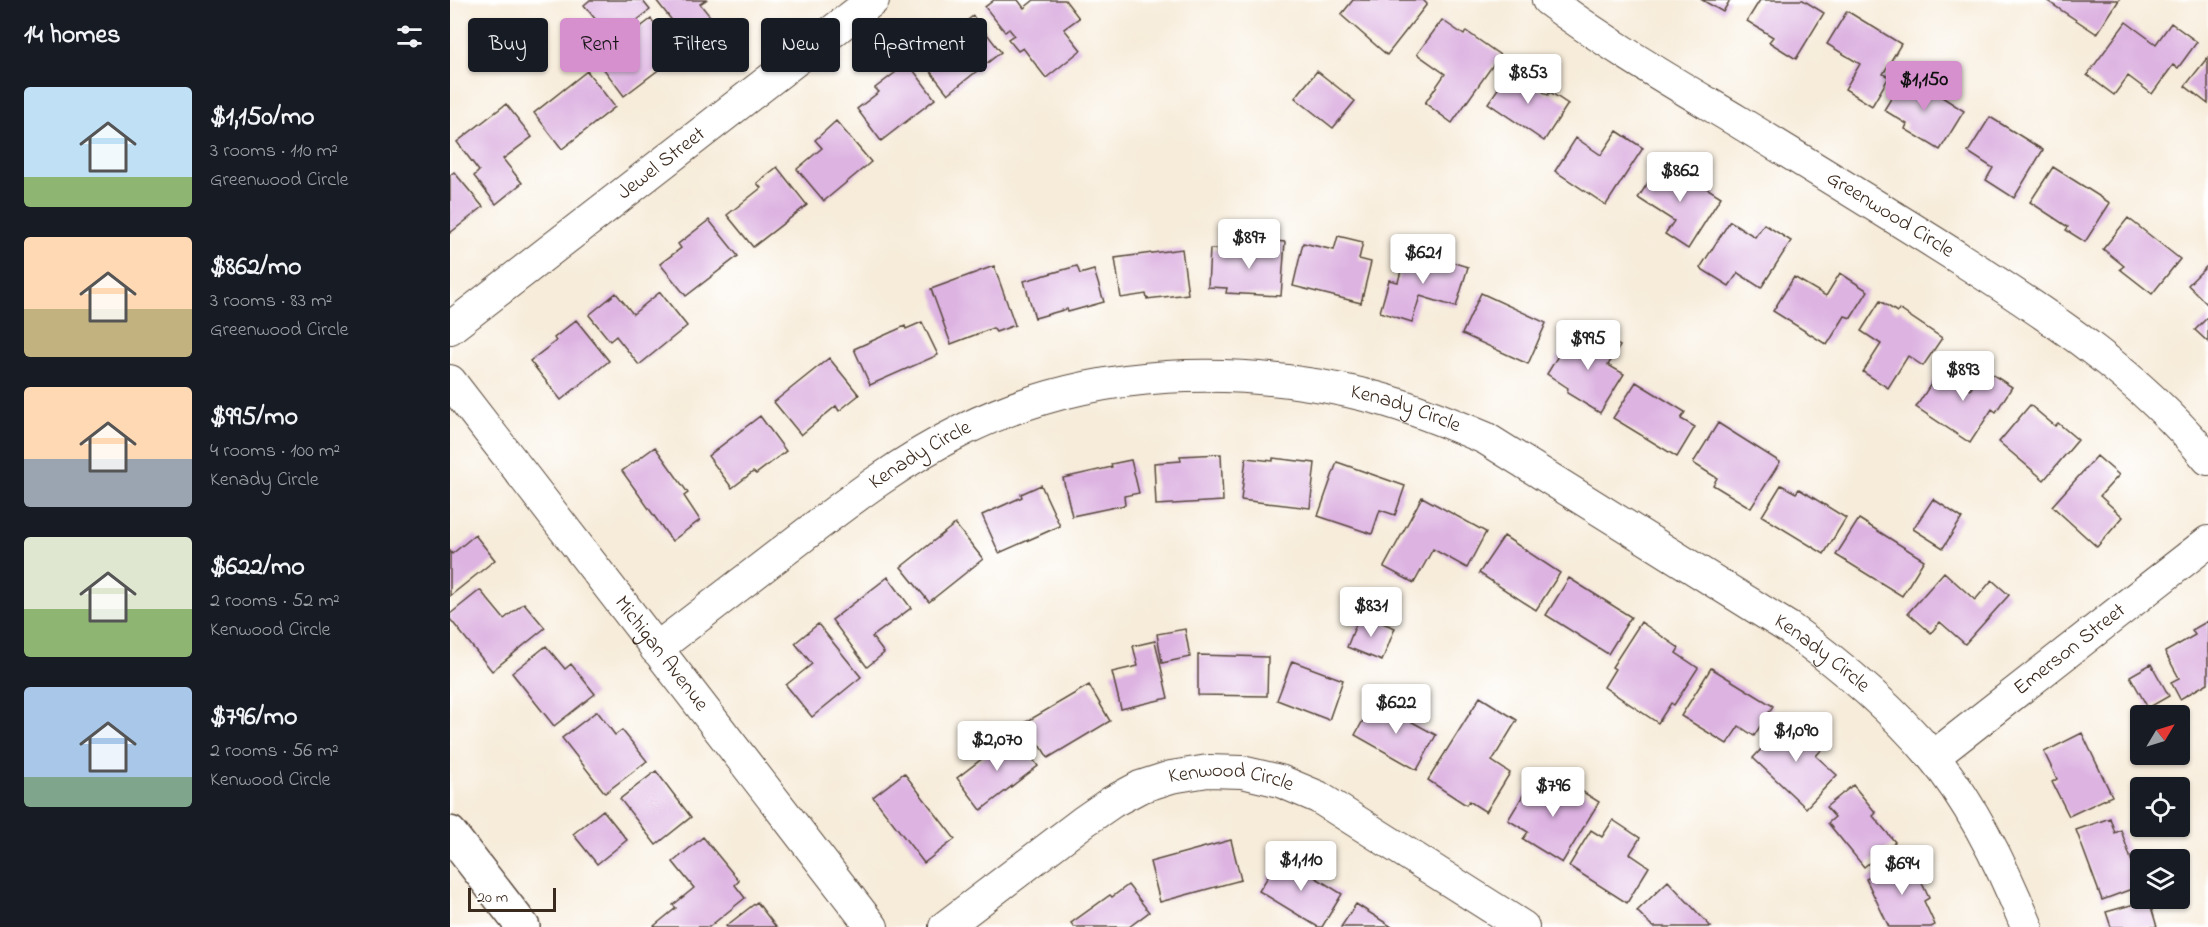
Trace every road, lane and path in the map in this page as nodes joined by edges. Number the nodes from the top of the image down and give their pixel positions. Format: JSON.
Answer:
{"nodes":[{"id":1,"x":873,"y":0,"type":"edge"},
{"id":2,"x":1548,"y":0,"type":"edge"},
{"id":3,"x":450,"y":328,"type":"edge"},
{"id":4,"x":450,"y":381,"type":"edge"},
{"id":5,"x":2208,"y":459,"type":"edge"},
{"id":6,"x":2208,"y":542,"type":"edge"},
{"id":7,"x":656,"y":649,"type":"junction"},
{"id":8,"x":1933,"y":757,"type":"junction"},
{"id":9,"x":450,"y":833,"type":"edge"},
{"id":10,"x":523,"y":927,"type":"edge"},
{"id":11,"x":872,"y":927,"type":"edge"},
{"id":12,"x":945,"y":927,"type":"edge"},
{"id":13,"x":1523,"y":927,"type":"edge"},
{"id":14,"x":2027,"y":927,"type":"edge"}],
"edges":[{"from":1,"to":3,"type":"street","name":"Jewel Street"},
{"from":2,"to":5,"type":"street","name":"Greenwood Circle"},
{"from":4,"to":7,"type":"street","name":"Michigan Avenue"},
{"from":6,"to":8,"type":"street","name":"Emerson Street"},
{"from":7,"to":8,"type":"street","name":"Kenady Circle"},
{"from":7,"to":11,"type":"street","name":"Michigan Avenue"},
{"from":8,"to":14,"type":"street","name":"Kenady Circle"},
{"from":9,"to":10,"type":"main road"},
{"from":12,"to":13,"type":"street","name":"Kenwood Circle"}]}
